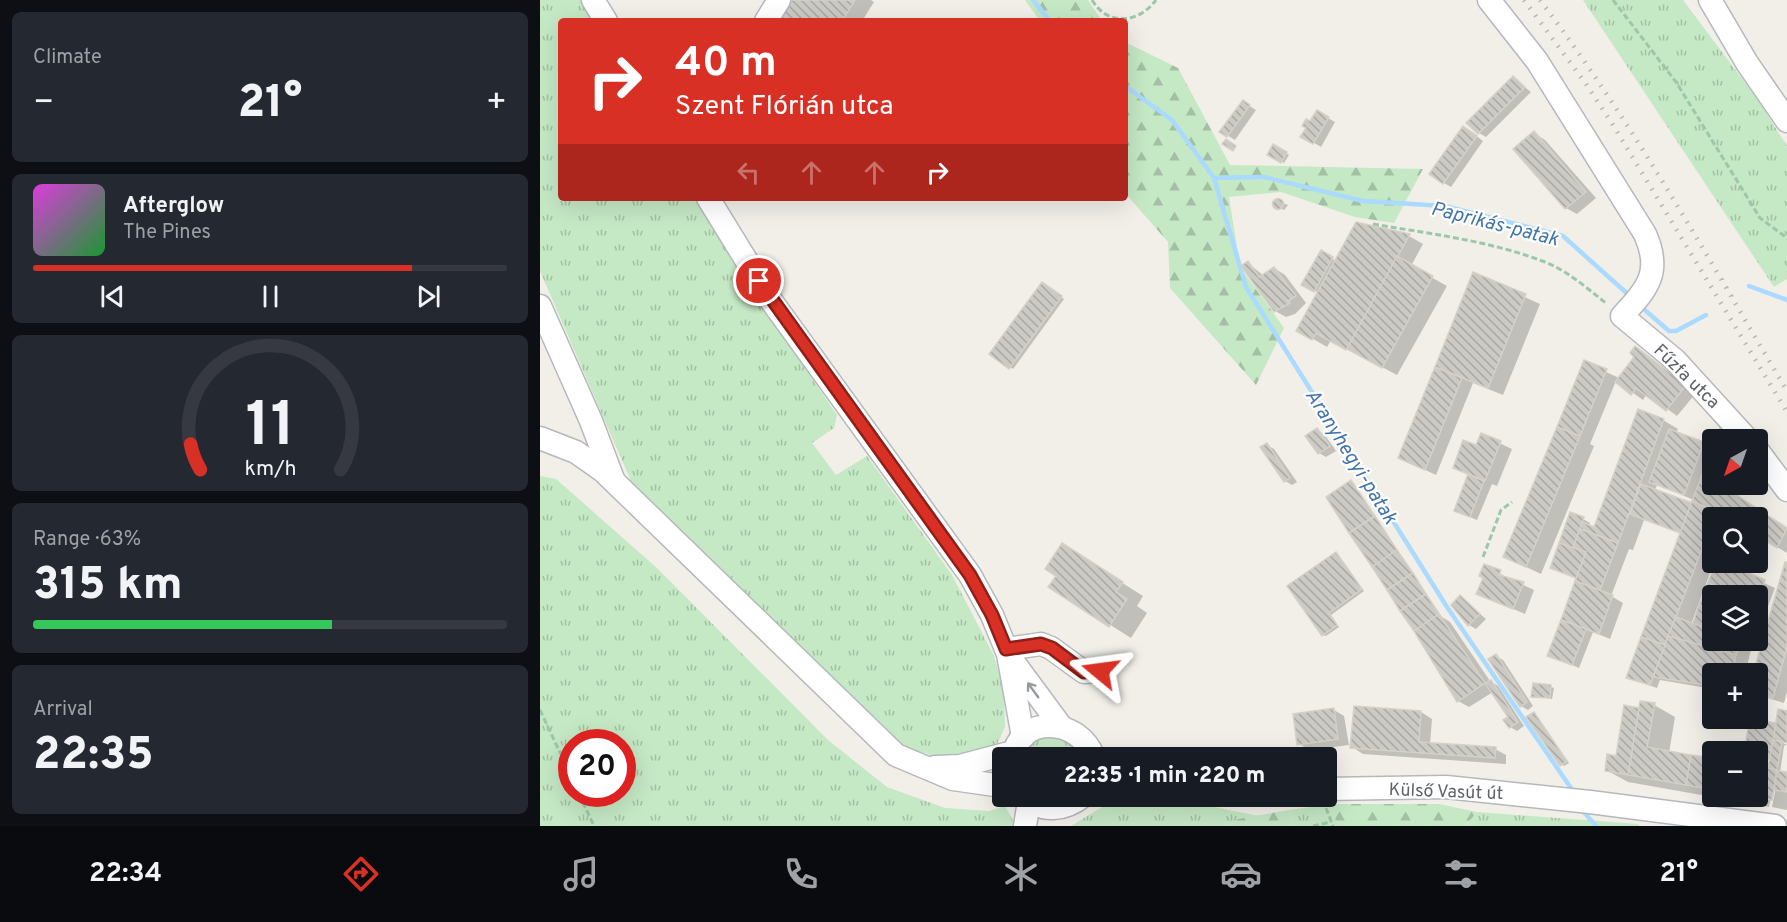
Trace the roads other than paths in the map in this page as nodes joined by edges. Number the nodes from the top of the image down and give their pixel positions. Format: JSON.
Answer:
{"nodes":[{"id":1,"x":593,"y":0,"type":"edge"},
{"id":2,"x":779,"y":0,"type":"edge"},
{"id":3,"x":1489,"y":0,"type":"edge"},
{"id":4,"x":1710,"y":0,"type":"edge"},
{"id":5,"x":1720,"y":0,"type":"edge"},
{"id":6,"x":604,"y":18,"type":"edge"},
{"id":7,"x":768,"y":18,"type":"edge"},
{"id":8,"x":1725,"y":28,"type":"junction"},
{"id":9,"x":1787,"y":121,"type":"edge"},
{"id":10,"x":710,"y":201,"type":"edge"},
{"id":11,"x":540,"y":306,"type":"edge"},
{"id":12,"x":1738,"y":429,"type":"edge"},
{"id":13,"x":540,"y":438,"type":"edge"},
{"id":14,"x":1768,"y":464,"type":"edge"},
{"id":15,"x":615,"y":483,"type":"junction"},
{"id":16,"x":1787,"y":490,"type":"edge"},
{"id":17,"x":1007,"y":652,"type":"junction"},
{"id":18,"x":1100,"y":671,"type":"dead end"},
{"id":19,"x":1060,"y":725,"type":"junction"},
{"id":20,"x":1016,"y":747,"type":"edge"},
{"id":21,"x":1018,"y":747,"type":"edge"},
{"id":22,"x":1090,"y":747,"type":"edge"},
{"id":23,"x":992,"y":756,"type":"edge"},
{"id":24,"x":922,"y":768,"type":"junction"},
{"id":25,"x":992,"y":785,"type":"edge"},
{"id":26,"x":1337,"y":796,"type":"edge"},
{"id":27,"x":1026,"y":807,"type":"edge"},
{"id":28,"x":1074,"y":807,"type":"edge"},
{"id":29,"x":1025,"y":826,"type":"edge"},
{"id":30,"x":1056,"y":826,"type":"edge"},
{"id":31,"x":1775,"y":826,"type":"edge"}],
"edges":[{"from":1,"to":6,"type":"street"},
{"from":2,"to":7,"type":"street"},
{"from":3,"to":12,"type":"street","name":"Fűzfa utca"},
{"from":4,"to":8,"type":"street"},
{"from":5,"to":8,"type":"street"},
{"from":8,"to":9,"type":"street"},
{"from":10,"to":17,"type":"street"},
{"from":11,"to":15,"type":"street"},
{"from":13,"to":15,"type":"street"},
{"from":14,"to":16,"type":"street"},
{"from":15,"to":24,"type":"street"},
{"from":17,"to":18,"type":"street"},
{"from":19,"to":17,"type":"street","one_way":true},
{"from":17,"to":20,"type":"street"},
{"from":19,"to":21,"type":"street"},
{"from":19,"to":22,"type":"street"},
{"from":23,"to":24,"type":"street"},
{"from":24,"to":25,"type":"street"},
{"from":26,"to":31,"type":"street","name":"Külső Vasút út"},
{"from":27,"to":29,"type":"street"},
{"from":28,"to":30,"type":"street"}]}
